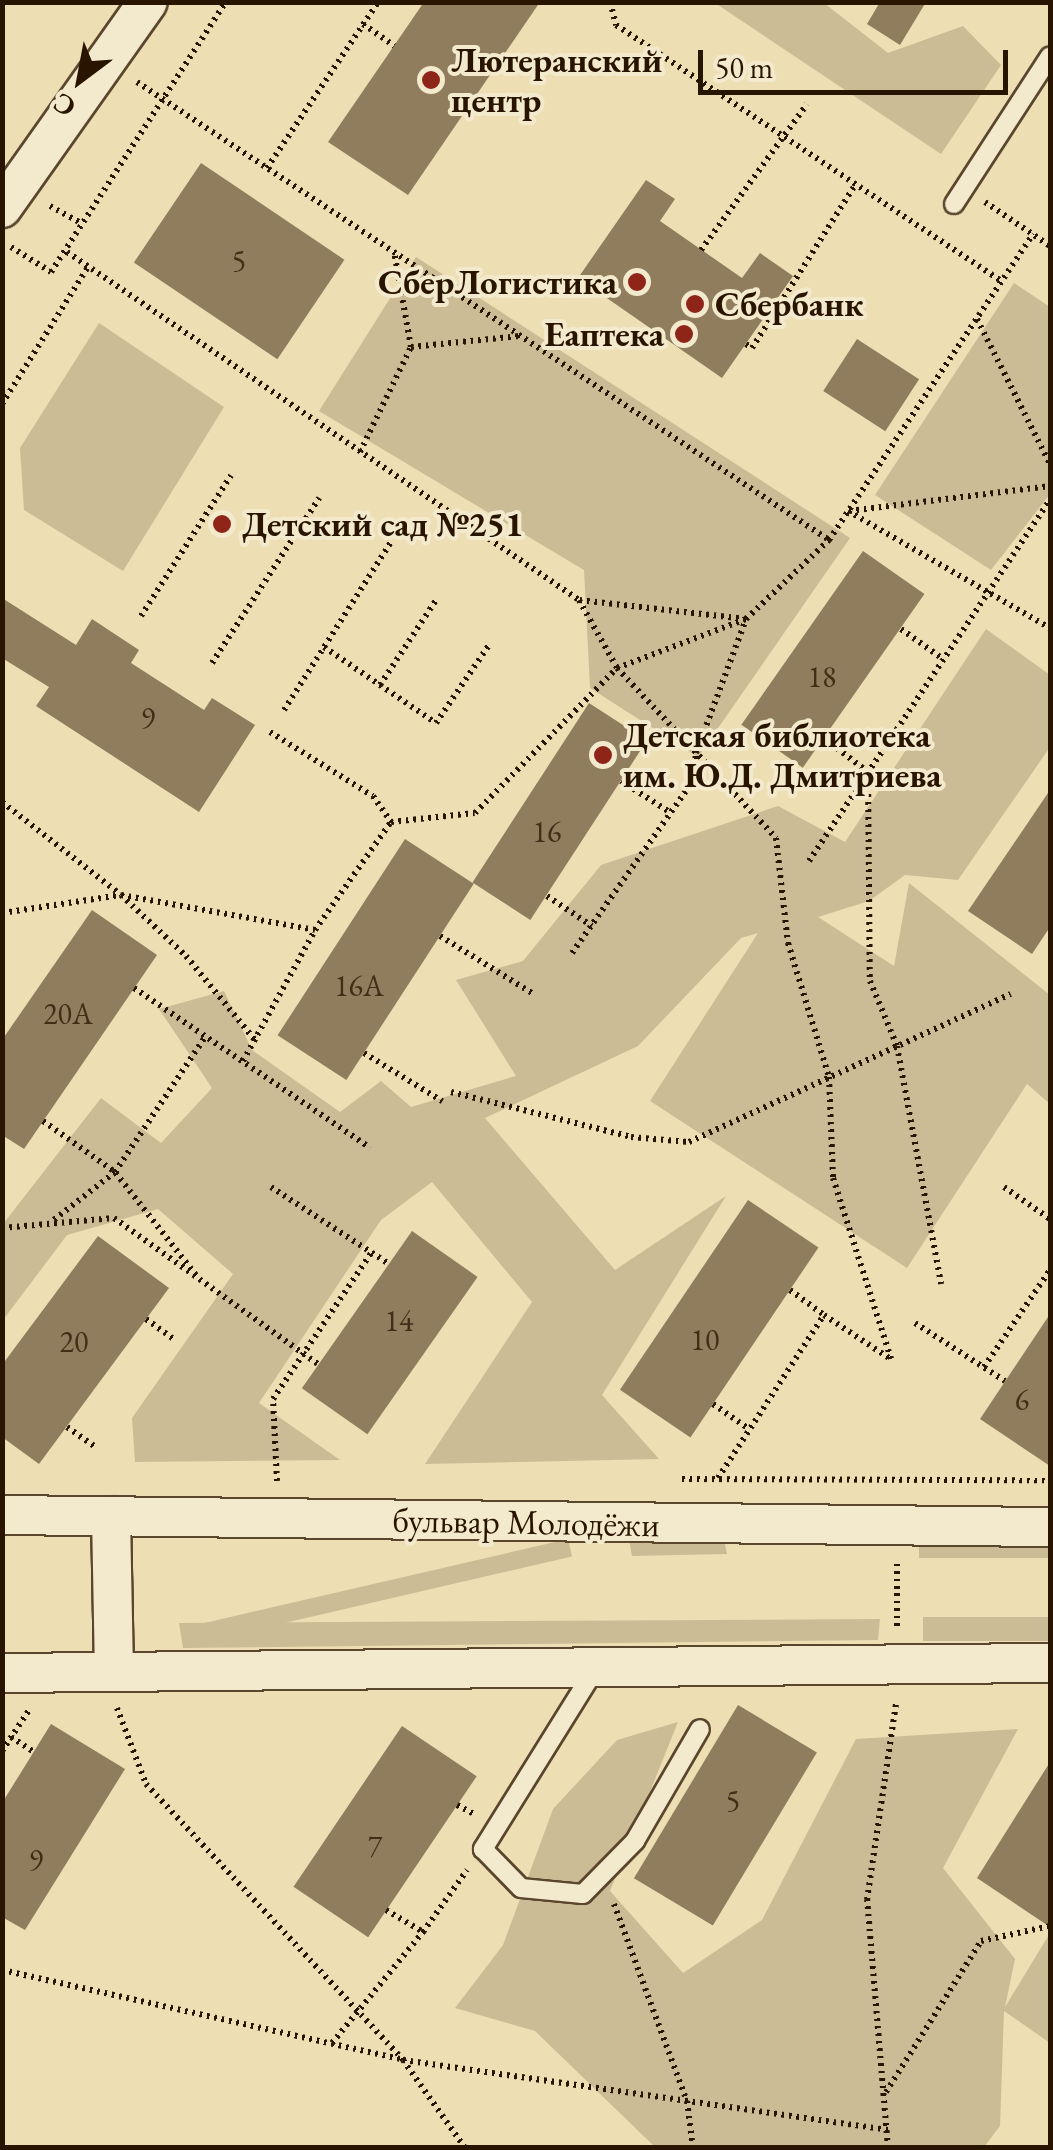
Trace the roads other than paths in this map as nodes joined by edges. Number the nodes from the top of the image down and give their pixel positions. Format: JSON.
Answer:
{"nodes":[{"id":1,"x":148,"y":2,"type":"edge"},
{"id":2,"x":1050,"y":56,"type":"edge"},
{"id":3,"x":954,"y":204,"type":"dead end"},
{"id":4,"x":2,"y":208,"type":"edge"},
{"id":5,"x":2,"y":1515,"type":"edge"},
{"id":6,"x":110,"y":1516,"type":"junction"},
{"id":7,"x":1050,"y":1527,"type":"edge"},
{"id":8,"x":1050,"y":1663,"type":"edge"},
{"id":9,"x":597,"y":1666,"type":"junction"},
{"id":10,"x":114,"y":1672,"type":"junction"},
{"id":11,"x":2,"y":1673,"type":"edge"},
{"id":12,"x":700,"y":1729,"type":"dead end"}],
"edges":[{"from":1,"to":4,"type":"street"},
{"from":2,"to":3,"type":"lane"},
{"from":5,"to":6,"type":"street","name":"бульвар Молодёжи"},
{"from":6,"to":7,"type":"street","name":"бульвар Молодёжи"},
{"from":6,"to":10,"type":"street"},
{"from":8,"to":9,"type":"street"},
{"from":9,"to":10,"type":"street"},
{"from":9,"to":12,"type":"lane"},
{"from":10,"to":11,"type":"street"}]}
